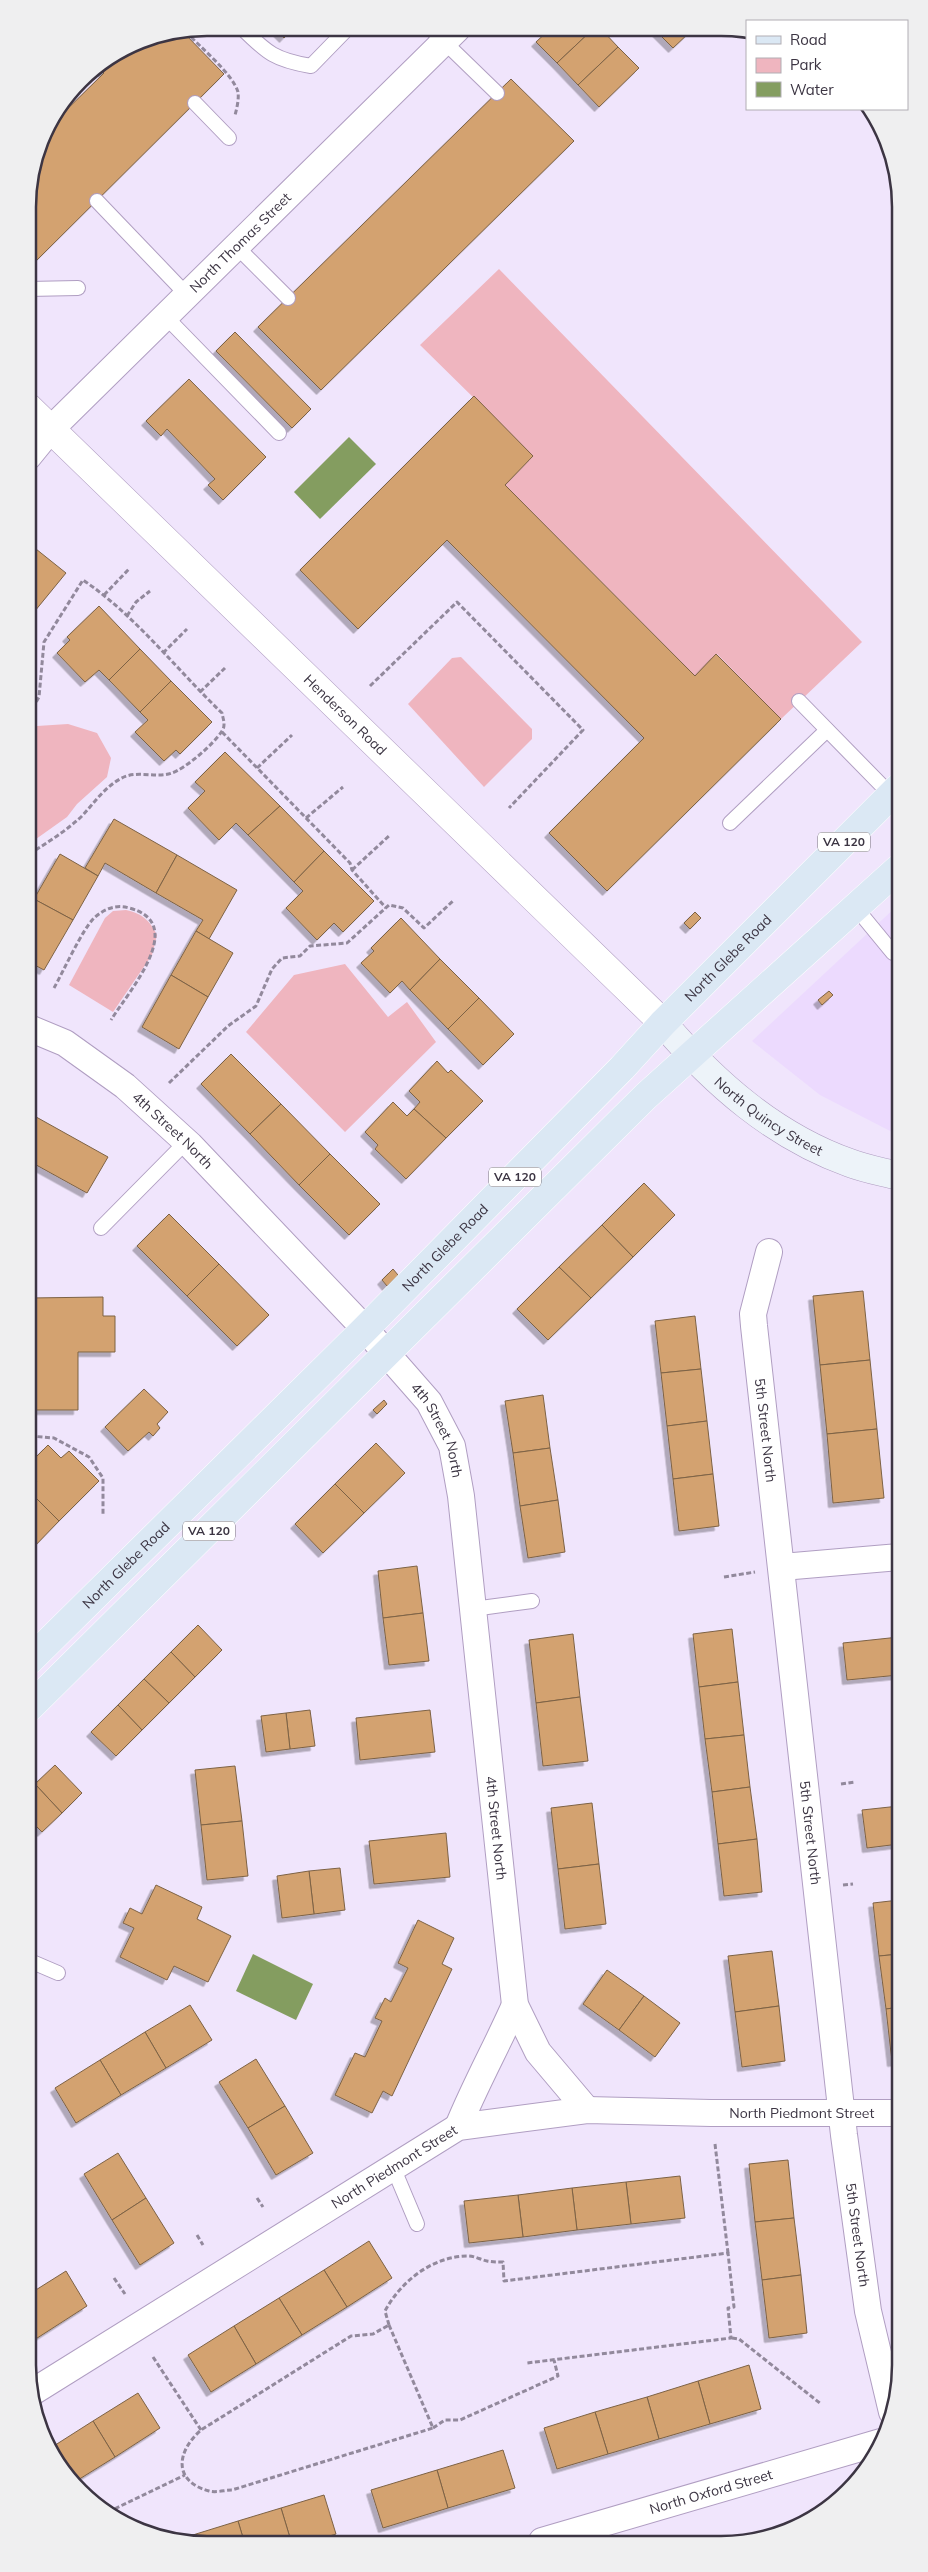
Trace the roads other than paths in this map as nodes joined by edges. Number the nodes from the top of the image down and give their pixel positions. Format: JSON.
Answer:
{"nodes":[{"id":1,"x":251,"y":37,"type":"edge"},
{"id":2,"x":340,"y":37,"type":"edge"},
{"id":3,"x":441,"y":37,"type":"edge"},
{"id":4,"x":447,"y":37,"type":"edge"},
{"id":5,"x":498,"y":93,"type":"dead end"},
{"id":6,"x":195,"y":103,"type":"dead end"},
{"id":7,"x":229,"y":138,"type":"dead end"},
{"id":8,"x":97,"y":201,"type":"dead end"},
{"id":9,"x":236,"y":246,"type":"junction"},
{"id":10,"x":78,"y":288,"type":"dead end"},
{"id":11,"x":37,"y":289,"type":"edge"},
{"id":12,"x":187,"y":295,"type":"junction"},
{"id":13,"x":288,"y":298,"type":"dead end"},
{"id":14,"x":165,"y":316,"type":"junction"},
{"id":15,"x":37,"y":416,"type":"edge"},
{"id":16,"x":50,"y":430,"type":"junction"},
{"id":17,"x":279,"y":433,"type":"dead end"},
{"id":18,"x":37,"y":446,"type":"edge"},
{"id":19,"x":799,"y":701,"type":"dead end"},
{"id":20,"x":827,"y":730,"type":"junction"},
{"id":21,"x":892,"y":790,"type":"edge"},
{"id":22,"x":892,"y":794,"type":"edge"},
{"id":23,"x":730,"y":823,"type":"dead end"},
{"id":24,"x":892,"y":874,"type":"edge"},
{"id":25,"x":856,"y":908,"type":"junction"},
{"id":26,"x":892,"y":951,"type":"edge"},
{"id":27,"x":663,"y":1023,"type":"junction"},
{"id":28,"x":37,"y":1031,"type":"edge"},
{"id":29,"x":692,"y":1056,"type":"junction"},
{"id":30,"x":186,"y":1142,"type":"junction"},
{"id":31,"x":892,"y":1174,"type":"edge"},
{"id":32,"x":100,"y":1228,"type":"dead end"},
{"id":33,"x":768,"y":1252,"type":"dead end"},
{"id":34,"x":365,"y":1329,"type":"junction"},
{"id":35,"x":388,"y":1355,"type":"junction"},
{"id":36,"x":891,"y":1558,"type":"edge"},
{"id":37,"x":782,"y":1567,"type":"junction"},
{"id":38,"x":532,"y":1601,"type":"dead end"},
{"id":39,"x":473,"y":1609,"type":"junction"},
{"id":40,"x":36,"y":1654,"type":"edge"},
{"id":41,"x":36,"y":1701,"type":"edge"},
{"id":42,"x":36,"y":1964,"type":"edge"},
{"id":43,"x":58,"y":1974,"type":"dead end"},
{"id":44,"x":515,"y":2005,"type":"junction"},
{"id":45,"x":586,"y":2110,"type":"junction"},
{"id":46,"x":843,"y":2112,"type":"junction"},
{"id":47,"x":891,"y":2113,"type":"edge"},
{"id":48,"x":458,"y":2126,"type":"junction"},
{"id":49,"x":394,"y":2167,"type":"junction"},
{"id":50,"x":417,"y":2224,"type":"dead end"},
{"id":51,"x":39,"y":2388,"type":"edge"},
{"id":52,"x":888,"y":2396,"type":"edge"},
{"id":53,"x":871,"y":2445,"type":"edge"},
{"id":54,"x":559,"y":2536,"type":"edge"}],
"edges":[{"from":1,"to":2,"type":"lane"},
{"from":3,"to":9,"type":"street","name":"North Thomas Street"},
{"from":4,"to":5,"type":"lane"},
{"from":6,"to":7,"type":"lane"},
{"from":8,"to":12,"type":"lane"},
{"from":9,"to":12,"type":"street","name":"North Thomas Street"},
{"from":9,"to":13,"type":"lane"},
{"from":10,"to":11,"type":"lane"},
{"from":12,"to":14,"type":"street","name":"North Thomas Street"},
{"from":14,"to":16,"type":"street","name":"North Thomas Street"},
{"from":14,"to":17,"type":"lane"},
{"from":15,"to":16,"type":"street","name":"Henderson Road"},
{"from":16,"to":18,"type":"street","name":"North Thomas Street"},
{"from":16,"to":27,"type":"street","name":"Henderson Road"},
{"from":19,"to":20,"type":"lane"},
{"from":20,"to":21,"type":"lane"},
{"from":20,"to":23,"type":"lane"},
{"from":22,"to":27,"type":"main road","name":"North Glebe Road","number":"VA 120"},
{"from":24,"to":25,"type":"main road","number":"VA 120"},
{"from":25,"to":26,"type":"lane"},
{"from":25,"to":29,"type":"main road","number":"VA 120"},
{"from":27,"to":29,"type":"main road","name":"North Quincy Street"},
{"from":27,"to":34,"type":"main road","name":"North Glebe Road","number":"VA 120"},
{"from":28,"to":30,"type":"street","name":"4th Street North"},
{"from":29,"to":31,"type":"main road","name":"North Quincy Street"},
{"from":29,"to":35,"type":"main road","number":"VA 120"},
{"from":30,"to":32,"type":"lane"},
{"from":30,"to":34,"type":"street","name":"4th Street North"},
{"from":33,"to":37,"type":"street","name":"5th Street North"},
{"from":34,"to":35,"type":"street","name":"4th Street North"},
{"from":34,"to":40,"type":"main road","name":"North Glebe Road","number":"VA 120"},
{"from":35,"to":39,"type":"street","name":"4th Street North"},
{"from":35,"to":41,"type":"main road","number":"VA 120"},
{"from":36,"to":37,"type":"street"},
{"from":37,"to":46,"type":"street","name":"5th Street North"},
{"from":38,"to":39,"type":"lane"},
{"from":39,"to":44,"type":"street","name":"4th Street North"},
{"from":42,"to":43,"type":"lane"},
{"from":44,"to":45,"type":"street","name":"4th Street North"},
{"from":44,"to":48,"type":"street","name":"4th Street North"},
{"from":45,"to":46,"type":"street","name":"North Piedmont Street"},
{"from":45,"to":48,"type":"street","name":"North Piedmont Street"},
{"from":46,"to":47,"type":"street","name":"North Piedmont Street"},
{"from":46,"to":52,"type":"street","name":"5th Street North"},
{"from":48,"to":49,"type":"street","name":"North Piedmont Street"},
{"from":49,"to":50,"type":"lane"},
{"from":49,"to":51,"type":"street","name":"North Piedmont Street"},
{"from":53,"to":54,"type":"street","name":"North Oxford Street"}]}
